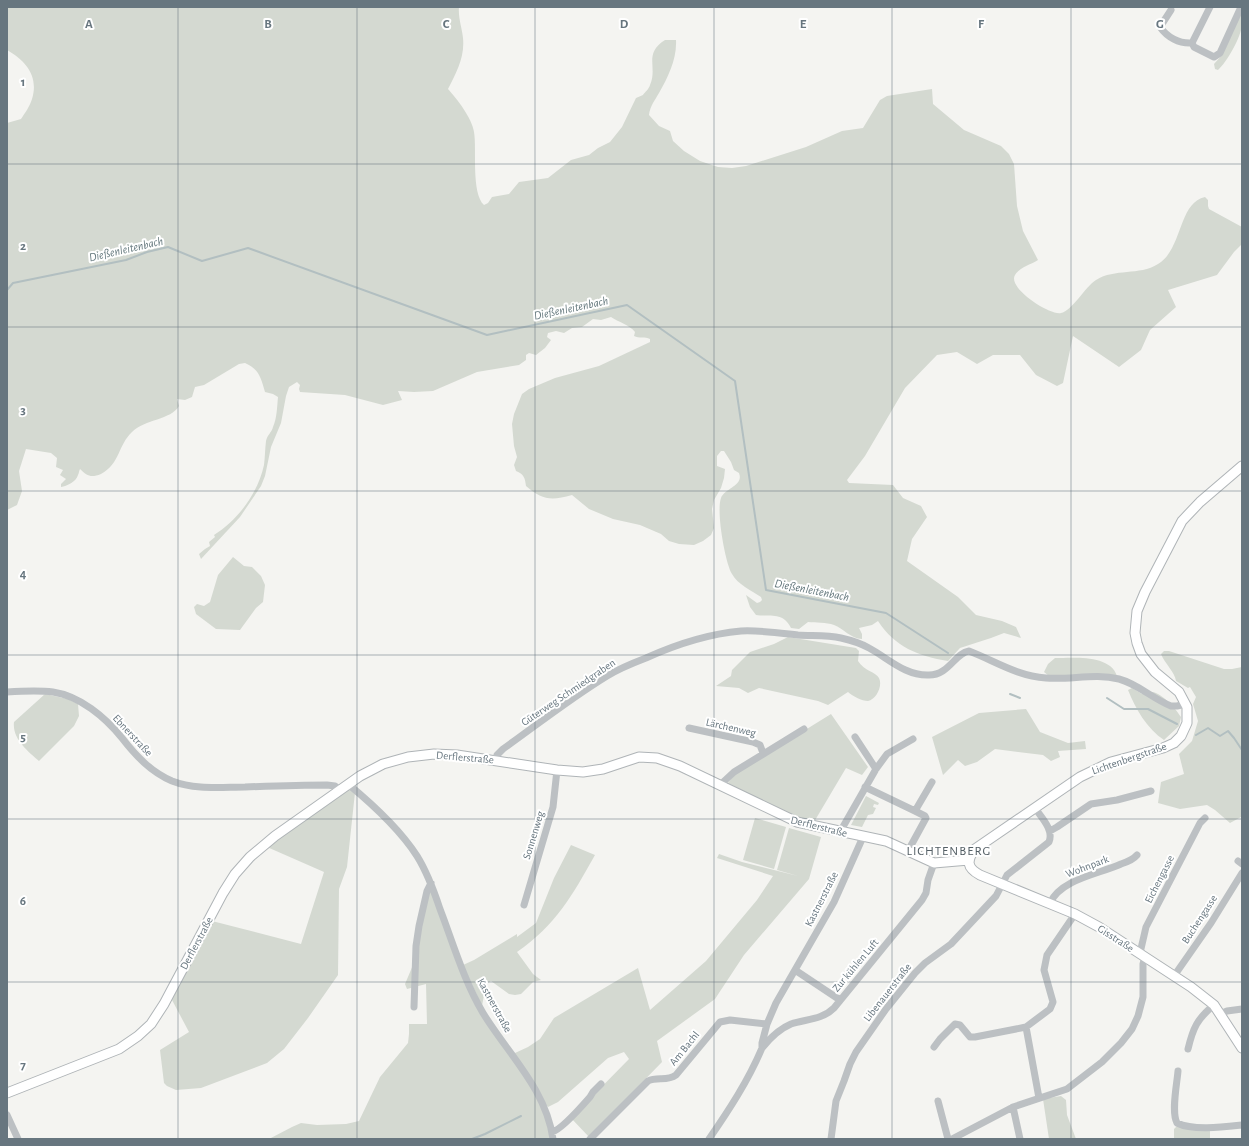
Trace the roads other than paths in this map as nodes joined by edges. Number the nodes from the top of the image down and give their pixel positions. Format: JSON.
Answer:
{"nodes":[{"id":1,"x":1210,"y":7,"type":"edge"},
{"id":2,"x":1241,"y":7,"type":"edge"},
{"id":3,"x":1171,"y":10,"type":"dead end"},
{"id":4,"x":1192,"y":43,"type":"junction"},
{"id":5,"x":1242,"y":466,"type":"edge"},
{"id":6,"x":7,"y":692,"type":"edge"},
{"id":7,"x":1186,"y":704,"type":"junction"},
{"id":8,"x":689,"y":728,"type":"dead end"},
{"id":9,"x":804,"y":729,"type":"dead end"},
{"id":10,"x":855,"y":737,"type":"dead end"},
{"id":11,"x":913,"y":739,"type":"dead end"},
{"id":12,"x":763,"y":753,"type":"junction"},
{"id":13,"x":496,"y":760,"type":"junction"},
{"id":14,"x":876,"y":769,"type":"junction"},
{"id":15,"x":557,"y":770,"type":"junction"},
{"id":16,"x":932,"y":782,"type":"dead end"},
{"id":17,"x":348,"y":784,"type":"junction"},
{"id":18,"x":720,"y":785,"type":"junction"},
{"id":19,"x":865,"y":787,"type":"junction"},
{"id":20,"x":340,"y":790,"type":"junction"},
{"id":21,"x":1151,"y":791,"type":"dead end"},
{"id":22,"x":1035,"y":808,"type":"junction"},
{"id":23,"x":915,"y":811,"type":"junction"},
{"id":24,"x":1205,"y":818,"type":"dead end"},
{"id":25,"x":1050,"y":831,"type":"junction"},
{"id":26,"x":840,"y":832,"type":"junction"},
{"id":27,"x":863,"y":836,"type":"junction"},
{"id":28,"x":908,"y":852,"type":"junction"},
{"id":29,"x":1137,"y":855,"type":"dead end"},
{"id":30,"x":969,"y":860,"type":"junction"},
{"id":31,"x":934,"y":863,"type":"junction"},
{"id":32,"x":1242,"y":873,"type":"edge"},
{"id":33,"x":431,"y":883,"type":"junction"},
{"id":34,"x":1002,"y":885,"type":"junction"},
{"id":35,"x":1050,"y":903,"type":"junction"},
{"id":36,"x":524,"y":905,"type":"dead end"},
{"id":37,"x":1075,"y":914,"type":"junction"},
{"id":38,"x":1143,"y":955,"type":"junction"},
{"id":39,"x":795,"y":970,"type":"junction"},
{"id":40,"x":1174,"y":976,"type":"junction"},
{"id":41,"x":840,"y":1000,"type":"junction"},
{"id":42,"x":1214,"y":1005,"type":"junction"},
{"id":43,"x":414,"y":1007,"type":"dead end"},
{"id":44,"x":1242,"y":1009,"type":"edge"},
{"id":45,"x":1220,"y":1014,"type":"junction"},
{"id":46,"x":767,"y":1024,"type":"junction"},
{"id":47,"x":1026,"y":1027,"type":"junction"},
{"id":48,"x":934,"y":1047,"type":"dead end"},
{"id":49,"x":762,"y":1048,"type":"junction"},
{"id":50,"x":1242,"y":1048,"type":"edge"},
{"id":51,"x":1188,"y":1049,"type":"dead end"},
{"id":52,"x":1178,"y":1071,"type":"dead end"},
{"id":53,"x":601,"y":1084,"type":"dead end"},
{"id":54,"x":7,"y":1093,"type":"edge"},
{"id":55,"x":1039,"y":1098,"type":"junction"},
{"id":56,"x":938,"y":1101,"type":"dead end"},
{"id":57,"x":1013,"y":1107,"type":"junction"},
{"id":58,"x":7,"y":1115,"type":"edge"},
{"id":59,"x":1242,"y":1125,"type":"edge"},
{"id":60,"x":552,"y":1135,"type":"edge"},
{"id":61,"x":18,"y":1139,"type":"edge"},
{"id":62,"x":590,"y":1139,"type":"edge"},
{"id":63,"x":709,"y":1139,"type":"edge"},
{"id":64,"x":831,"y":1139,"type":"edge"},
{"id":65,"x":948,"y":1139,"type":"edge"},
{"id":66,"x":952,"y":1139,"type":"edge"},
{"id":67,"x":1020,"y":1139,"type":"edge"}],
"edges":[{"from":1,"to":4,"type":"street"},
{"from":2,"to":4,"type":"street"},
{"from":3,"to":4,"type":"street"},
{"from":5,"to":7,"type":"street"},
{"from":6,"to":20,"type":"street","name":"Ebnerstraße"},
{"from":7,"to":13,"type":"street","name":"Güterweg Schmiedgraben"},
{"from":7,"to":22,"type":"street","name":"Lichtenbergstraße"},
{"from":8,"to":12,"type":"street","name":"Lärchenweg"},
{"from":9,"to":12,"type":"street"},
{"from":10,"to":14,"type":"street"},
{"from":11,"to":14,"type":"street"},
{"from":12,"to":18,"type":"street"},
{"from":13,"to":15,"type":"street","name":"Derflerstraße"},
{"from":13,"to":17,"type":"street","name":"Derflerstraße"},
{"from":14,"to":19,"type":"street"},
{"from":15,"to":18,"type":"street","name":"Derflerstraße"},
{"from":15,"to":36,"type":"street","name":"Sonnenweg"},
{"from":16,"to":23,"type":"street"},
{"from":17,"to":20,"type":"street","name":"Derflerstraße"},
{"from":17,"to":33,"type":"street","name":"Kastnerstraße"},
{"from":18,"to":26,"type":"street","name":"Derflerstraße"},
{"from":19,"to":23,"type":"street"},
{"from":19,"to":26,"type":"street"},
{"from":20,"to":54,"type":"street","name":"Derflerstraße"},
{"from":21,"to":25,"type":"street"},
{"from":22,"to":25,"type":"street"},
{"from":22,"to":30,"type":"street","name":"Lichtenbergstraße"},
{"from":23,"to":28,"type":"street"},
{"from":24,"to":38,"type":"street","name":"Eichengasse"},
{"from":25,"to":34,"type":"street","name":"Libenauerstraße"},
{"from":26,"to":27,"type":"street","name":"Derflerstraße"},
{"from":27,"to":28,"type":"street","name":"Derflerstraße"},
{"from":27,"to":39,"type":"street","name":"Kastnerstraße"},
{"from":28,"to":31,"type":"street","name":"Derflerstraße"},
{"from":29,"to":35,"type":"street","name":"Wohnpark"},
{"from":30,"to":31,"type":"street","name":"Derflerstraße"},
{"from":30,"to":34,"type":"street","name":"Gisstraße"},
{"from":31,"to":41,"type":"street","name":"Zur kühlen Luft"},
{"from":32,"to":40,"type":"street","name":"Buchengasse"},
{"from":33,"to":43,"type":"street"},
{"from":33,"to":60,"type":"street","name":"Kastnerstraße"},
{"from":34,"to":35,"type":"street","name":"Gisstraße"},
{"from":34,"to":64,"type":"street","name":"Libenauerstraße"},
{"from":35,"to":37,"type":"street","name":"Gisstraße"},
{"from":37,"to":38,"type":"street","name":"Gisstraße"},
{"from":37,"to":47,"type":"street"},
{"from":38,"to":40,"type":"street","name":"Gisstraße"},
{"from":38,"to":55,"type":"street"},
{"from":39,"to":41,"type":"street"},
{"from":39,"to":46,"type":"street","name":"Kastnerstraße"},
{"from":40,"to":42,"type":"street","name":"Gisstraße"},
{"from":41,"to":49,"type":"street","name":"Zur kühlen Luft"},
{"from":42,"to":45,"type":"street","name":"Gisstraße"},
{"from":42,"to":51,"type":"street"},
{"from":44,"to":45,"type":"street"},
{"from":45,"to":50,"type":"street","name":"Gisstraße"},
{"from":46,"to":49,"type":"street","name":"Kastnerstraße"},
{"from":46,"to":62,"type":"street","name":"Am Bachl"},
{"from":47,"to":48,"type":"street"},
{"from":47,"to":55,"type":"street"},
{"from":49,"to":63,"type":"street","name":"Kastnerstraße"},
{"from":52,"to":59,"type":"street"},
{"from":53,"to":60,"type":"street","name":"Kastnerstraße"},
{"from":55,"to":57,"type":"street"},
{"from":56,"to":65,"type":"street"},
{"from":57,"to":66,"type":"street"},
{"from":57,"to":67,"type":"street"},
{"from":58,"to":61,"type":"street"}]}
